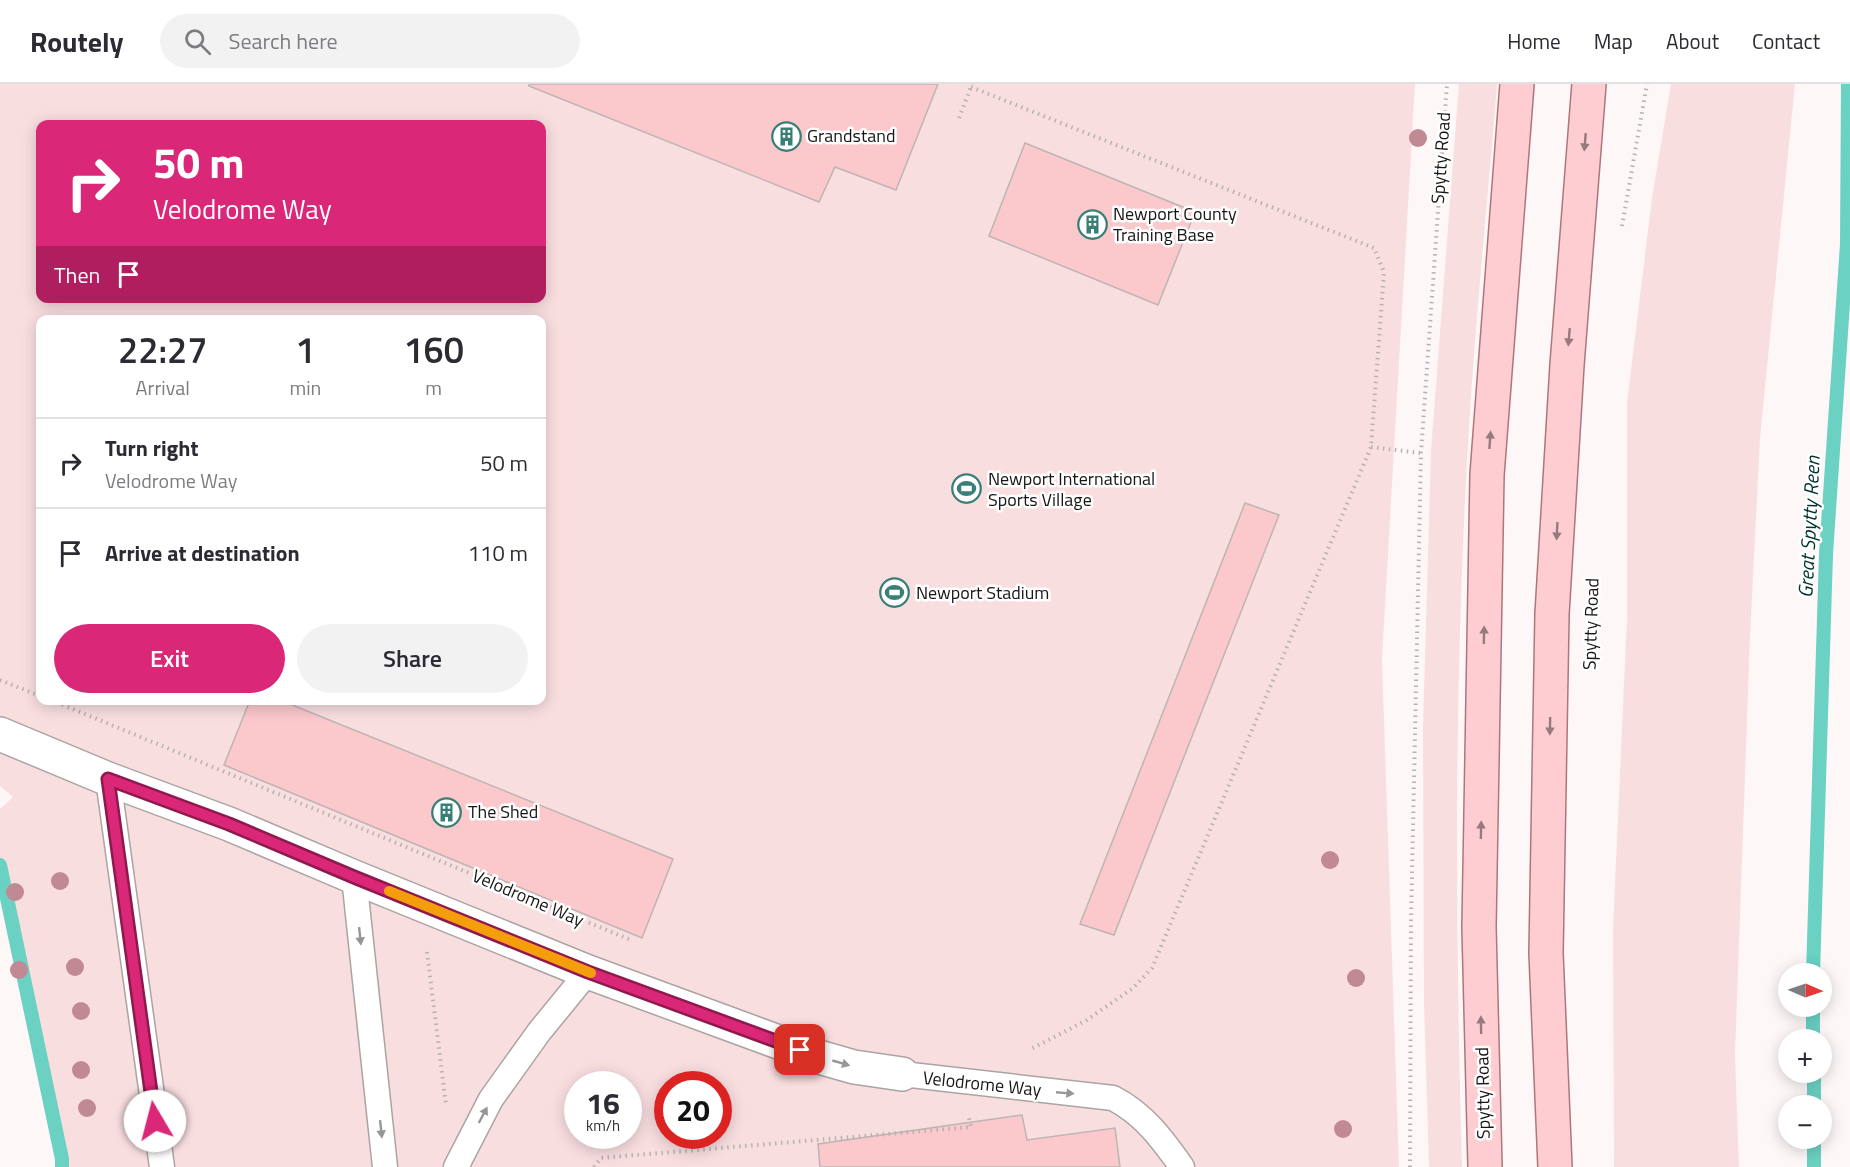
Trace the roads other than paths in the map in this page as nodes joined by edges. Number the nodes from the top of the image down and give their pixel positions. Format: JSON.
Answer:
{"nodes":[{"id":1,"x":1517,"y":84,"type":"edge"},
{"id":2,"x":1589,"y":84,"type":"edge"},
{"id":3,"x":0,"y":734,"type":"edge"},
{"id":4,"x":108,"y":779,"type":"junction"},
{"id":5,"x":354,"y":877,"type":"junction"},
{"id":6,"x":588,"y":972,"type":"junction"},
{"id":7,"x":902,"y":1074,"type":"joint"},
{"id":8,"x":162,"y":1167,"type":"edge"},
{"id":9,"x":385,"y":1167,"type":"edge"},
{"id":10,"x":456,"y":1167,"type":"edge"},
{"id":11,"x":1182,"y":1167,"type":"edge"},
{"id":12,"x":1485,"y":1167,"type":"edge"},
{"id":13,"x":1555,"y":1167,"type":"edge"}],
"edges":[{"from":12,"to":1,"type":"main road","name":"Spytty Road","one_way":true},
{"from":2,"to":13,"type":"main road","one_way":true},
{"from":3,"to":4,"type":"street","name":"Velodrome Way"},
{"from":4,"to":5,"type":"street","name":"Velodrome Way"},
{"from":4,"to":8,"type":"lane"},
{"from":5,"to":6,"type":"street","name":"Velodrome Way"},
{"from":5,"to":9,"type":"lane","one_way":true},
{"from":6,"to":7,"type":"street","name":"Velodrome Way","one_way":true},
{"from":10,"to":6,"type":"lane","one_way":true},
{"from":7,"to":11,"type":"lane","name":"Velodrome Way","one_way":true}]}
